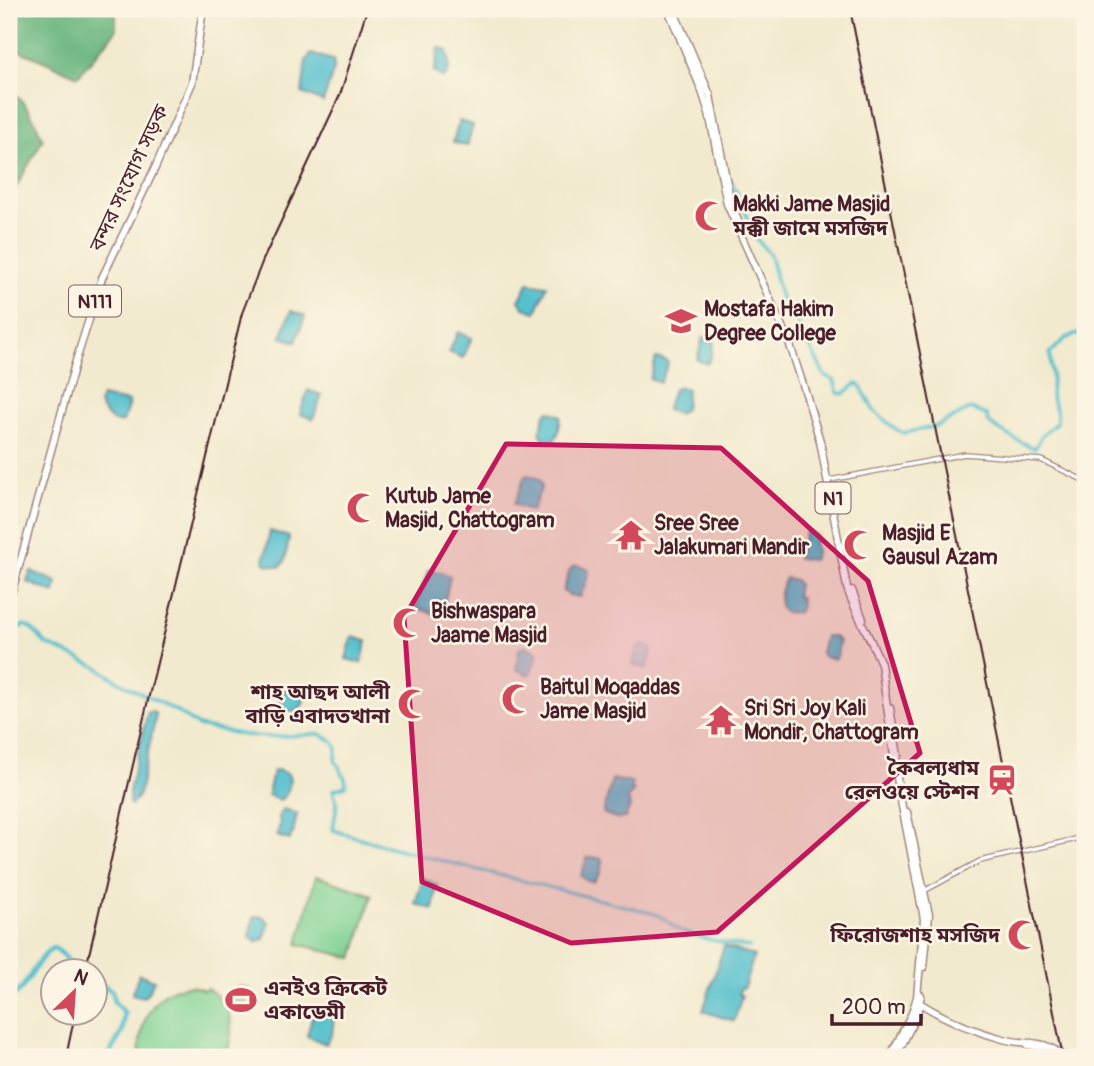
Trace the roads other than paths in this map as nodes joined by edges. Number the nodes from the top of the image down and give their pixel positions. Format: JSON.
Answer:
{"nodes":[{"id":1,"x":203,"y":9,"type":"edge"},
{"id":2,"x":670,"y":9,"type":"edge"},
{"id":3,"x":805,"y":384,"type":"junction"},
{"id":4,"x":830,"y":480,"type":"junction"},
{"id":5,"x":1085,"y":481,"type":"edge"},
{"id":6,"x":9,"y":602,"type":"edge"},
{"id":7,"x":1085,"y":837,"type":"edge"},
{"id":8,"x":921,"y":891,"type":"junction"},
{"id":9,"x":918,"y":1002,"type":"junction"},
{"id":10,"x":1017,"y":1041,"type":"junction"},
{"id":11,"x":9,"y":1052,"type":"edge"},
{"id":12,"x":41,"y":1057,"type":"edge"},
{"id":13,"x":890,"y":1057,"type":"edge"},
{"id":14,"x":896,"y":1057,"type":"edge"},
{"id":15,"x":1058,"y":1057,"type":"edge"},
{"id":16,"x":1065,"y":1057,"type":"edge"}],
"edges":[{"from":1,"to":6,"type":"highway","name":"বন্দর সংযোগ সড়ক","number":"N111"},
{"from":2,"to":3,"type":"highway","number":"N1"},
{"from":3,"to":4,"type":"highway","number":"N1"},
{"from":3,"to":8,"type":"highway","number":"N1"},
{"from":4,"to":5,"type":"street"},
{"from":4,"to":8,"type":"highway","number":"N1"},
{"from":7,"to":8,"type":"street"},
{"from":8,"to":9,"type":"highway","number":"N1"},
{"from":9,"to":10,"type":"highway"},
{"from":9,"to":13,"type":"highway"},
{"from":9,"to":14,"type":"highway"},
{"from":10,"to":15,"type":"highway"},
{"from":10,"to":16,"type":"highway"},
{"from":11,"to":12,"type":"main road"}]}
